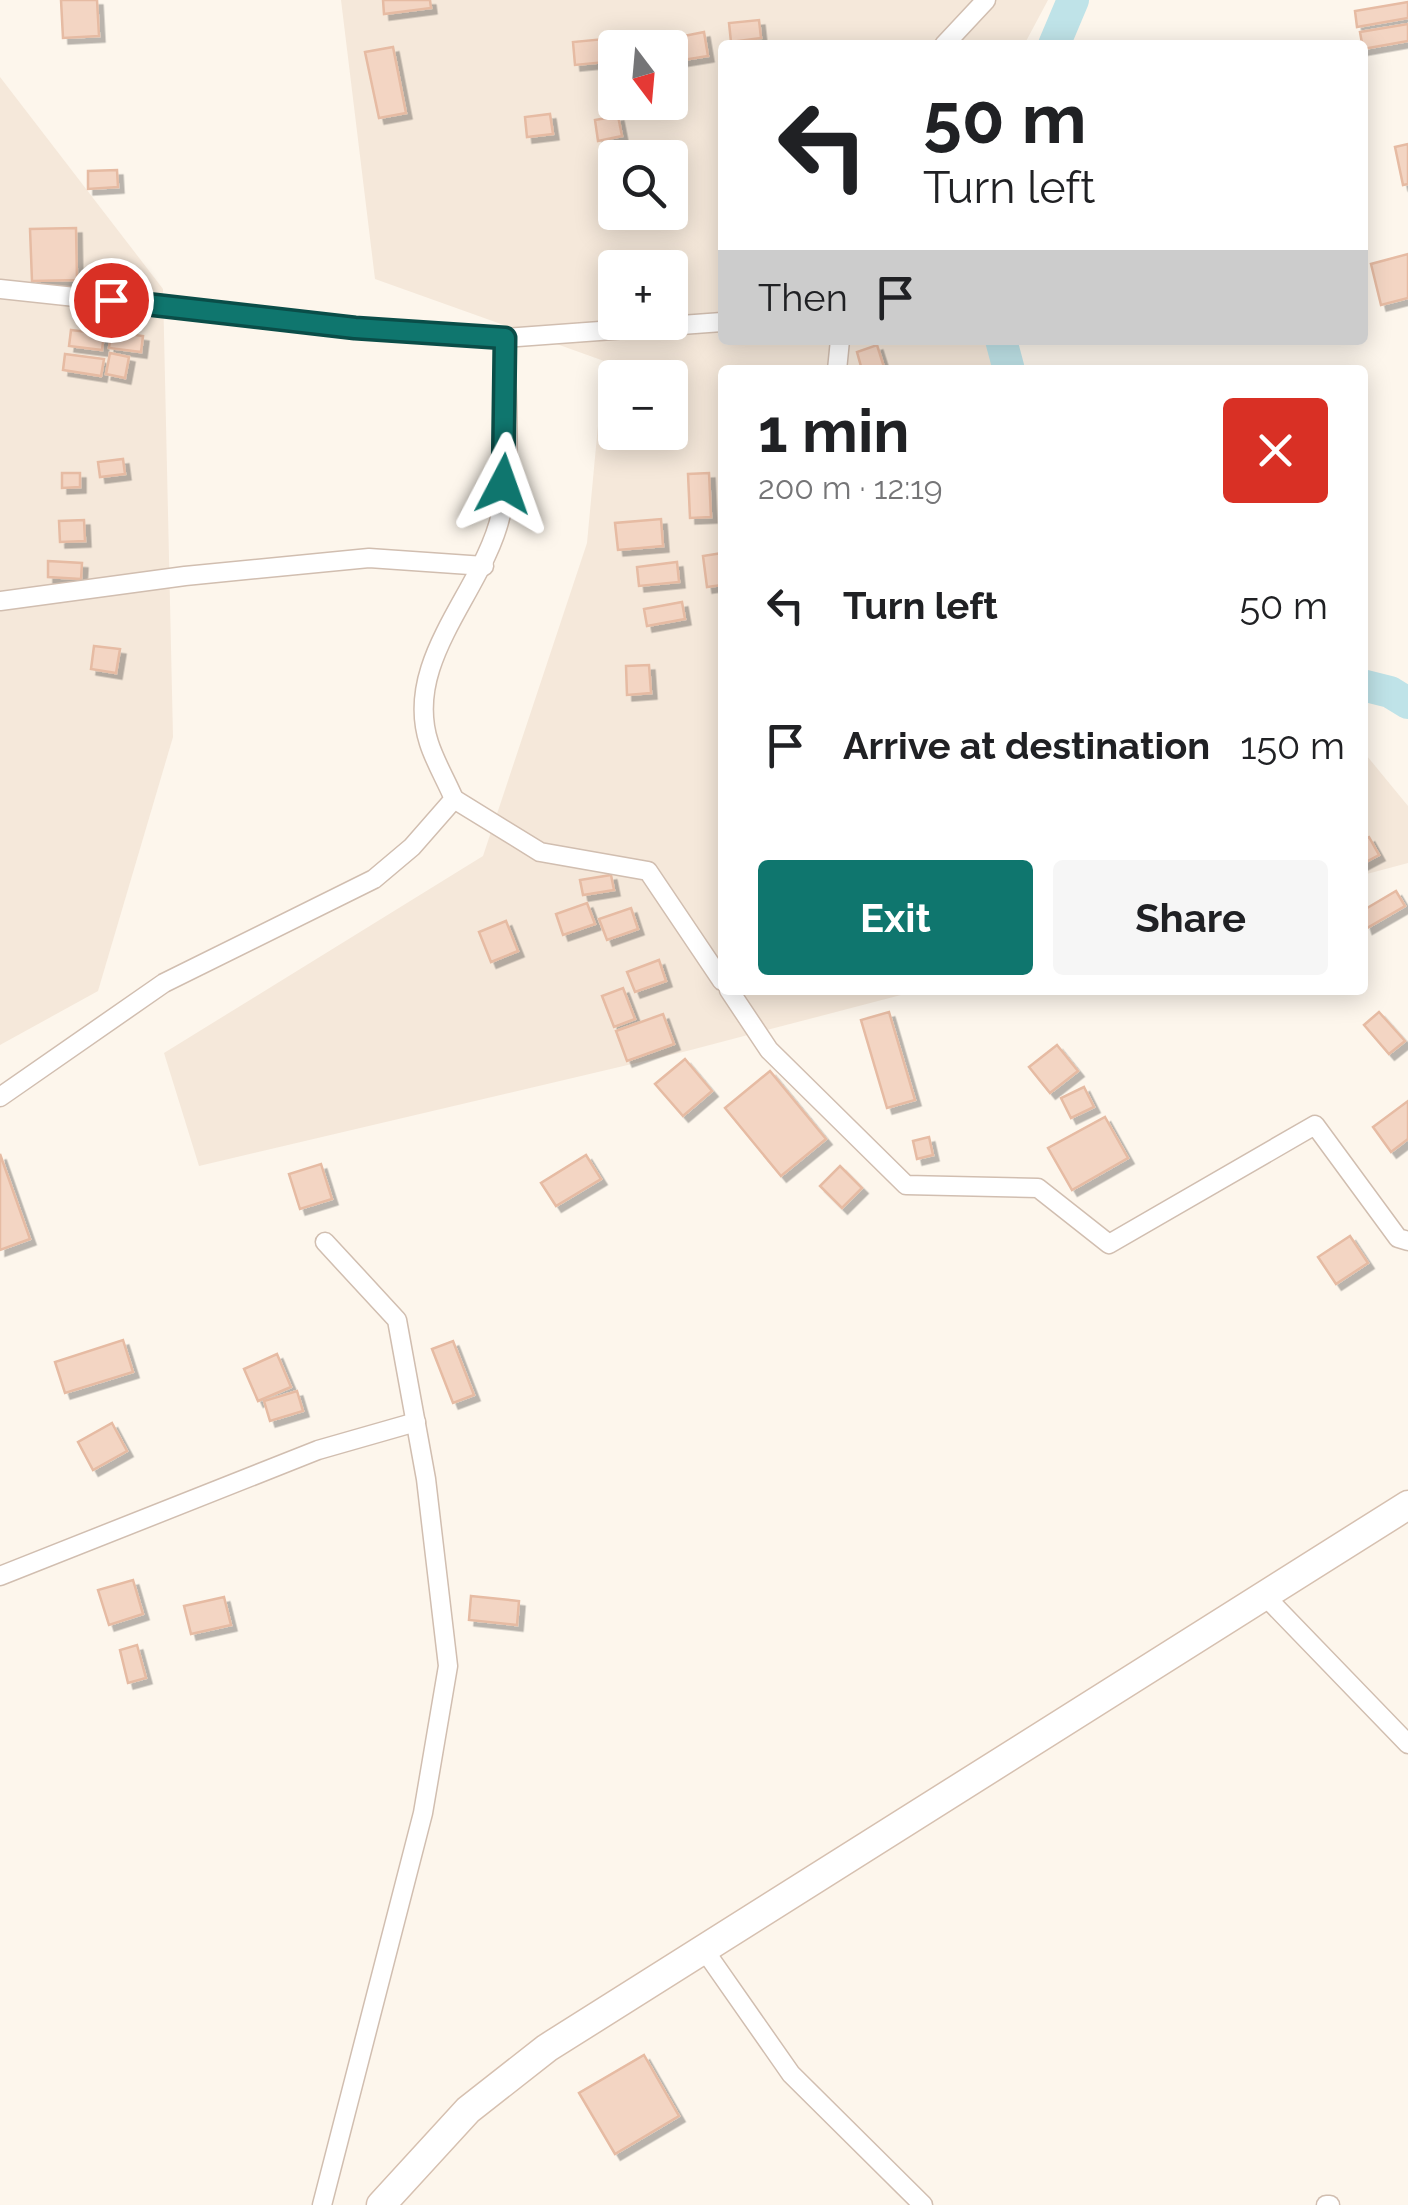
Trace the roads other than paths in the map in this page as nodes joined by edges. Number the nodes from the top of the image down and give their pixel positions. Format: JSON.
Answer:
{"nodes":[{"id":1,"x":986,"y":0,"type":"edge"},
{"id":2,"x":949,"y":40,"type":"edge"},
{"id":3,"x":0,"y":290,"type":"edge"},
{"id":4,"x":718,"y":322,"type":"edge"},
{"id":5,"x":505,"y":338,"type":"junction"},
{"id":6,"x":484,"y":566,"type":"junction"},
{"id":7,"x":0,"y":602,"type":"edge"},
{"id":8,"x":454,"y":799,"type":"junction"},
{"id":9,"x":718,"y":975,"type":"edge"},
{"id":10,"x":732,"y":995,"type":"edge"},
{"id":11,"x":0,"y":1098,"type":"edge"},
{"id":12,"x":1408,"y":1240,"type":"edge"},
{"id":13,"x":325,"y":1242,"type":"dead end"},
{"id":14,"x":416,"y":1422,"type":"junction"},
{"id":15,"x":1408,"y":1505,"type":"edge"},
{"id":16,"x":0,"y":1576,"type":"edge"},
{"id":17,"x":1264,"y":1596,"type":"junction"},
{"id":18,"x":1408,"y":1744,"type":"edge"},
{"id":19,"x":705,"y":1951,"type":"junction"},
{"id":20,"x":322,"y":2205,"type":"edge"},
{"id":21,"x":381,"y":2205,"type":"edge"},
{"id":22,"x":922,"y":2205,"type":"edge"}],
"edges":[{"from":1,"to":2,"type":"street"},
{"from":3,"to":5,"type":"street"},
{"from":4,"to":5,"type":"street"},
{"from":5,"to":6,"type":"street"},
{"from":6,"to":7,"type":"street"},
{"from":6,"to":8,"type":"street"},
{"from":8,"to":9,"type":"street"},
{"from":8,"to":11,"type":"street"},
{"from":10,"to":12,"type":"street"},
{"from":13,"to":14,"type":"street"},
{"from":14,"to":16,"type":"street"},
{"from":14,"to":20,"type":"street"},
{"from":15,"to":17,"type":"street"},
{"from":17,"to":18,"type":"street"},
{"from":17,"to":19,"type":"street"},
{"from":19,"to":21,"type":"street"},
{"from":19,"to":22,"type":"street"}]}
